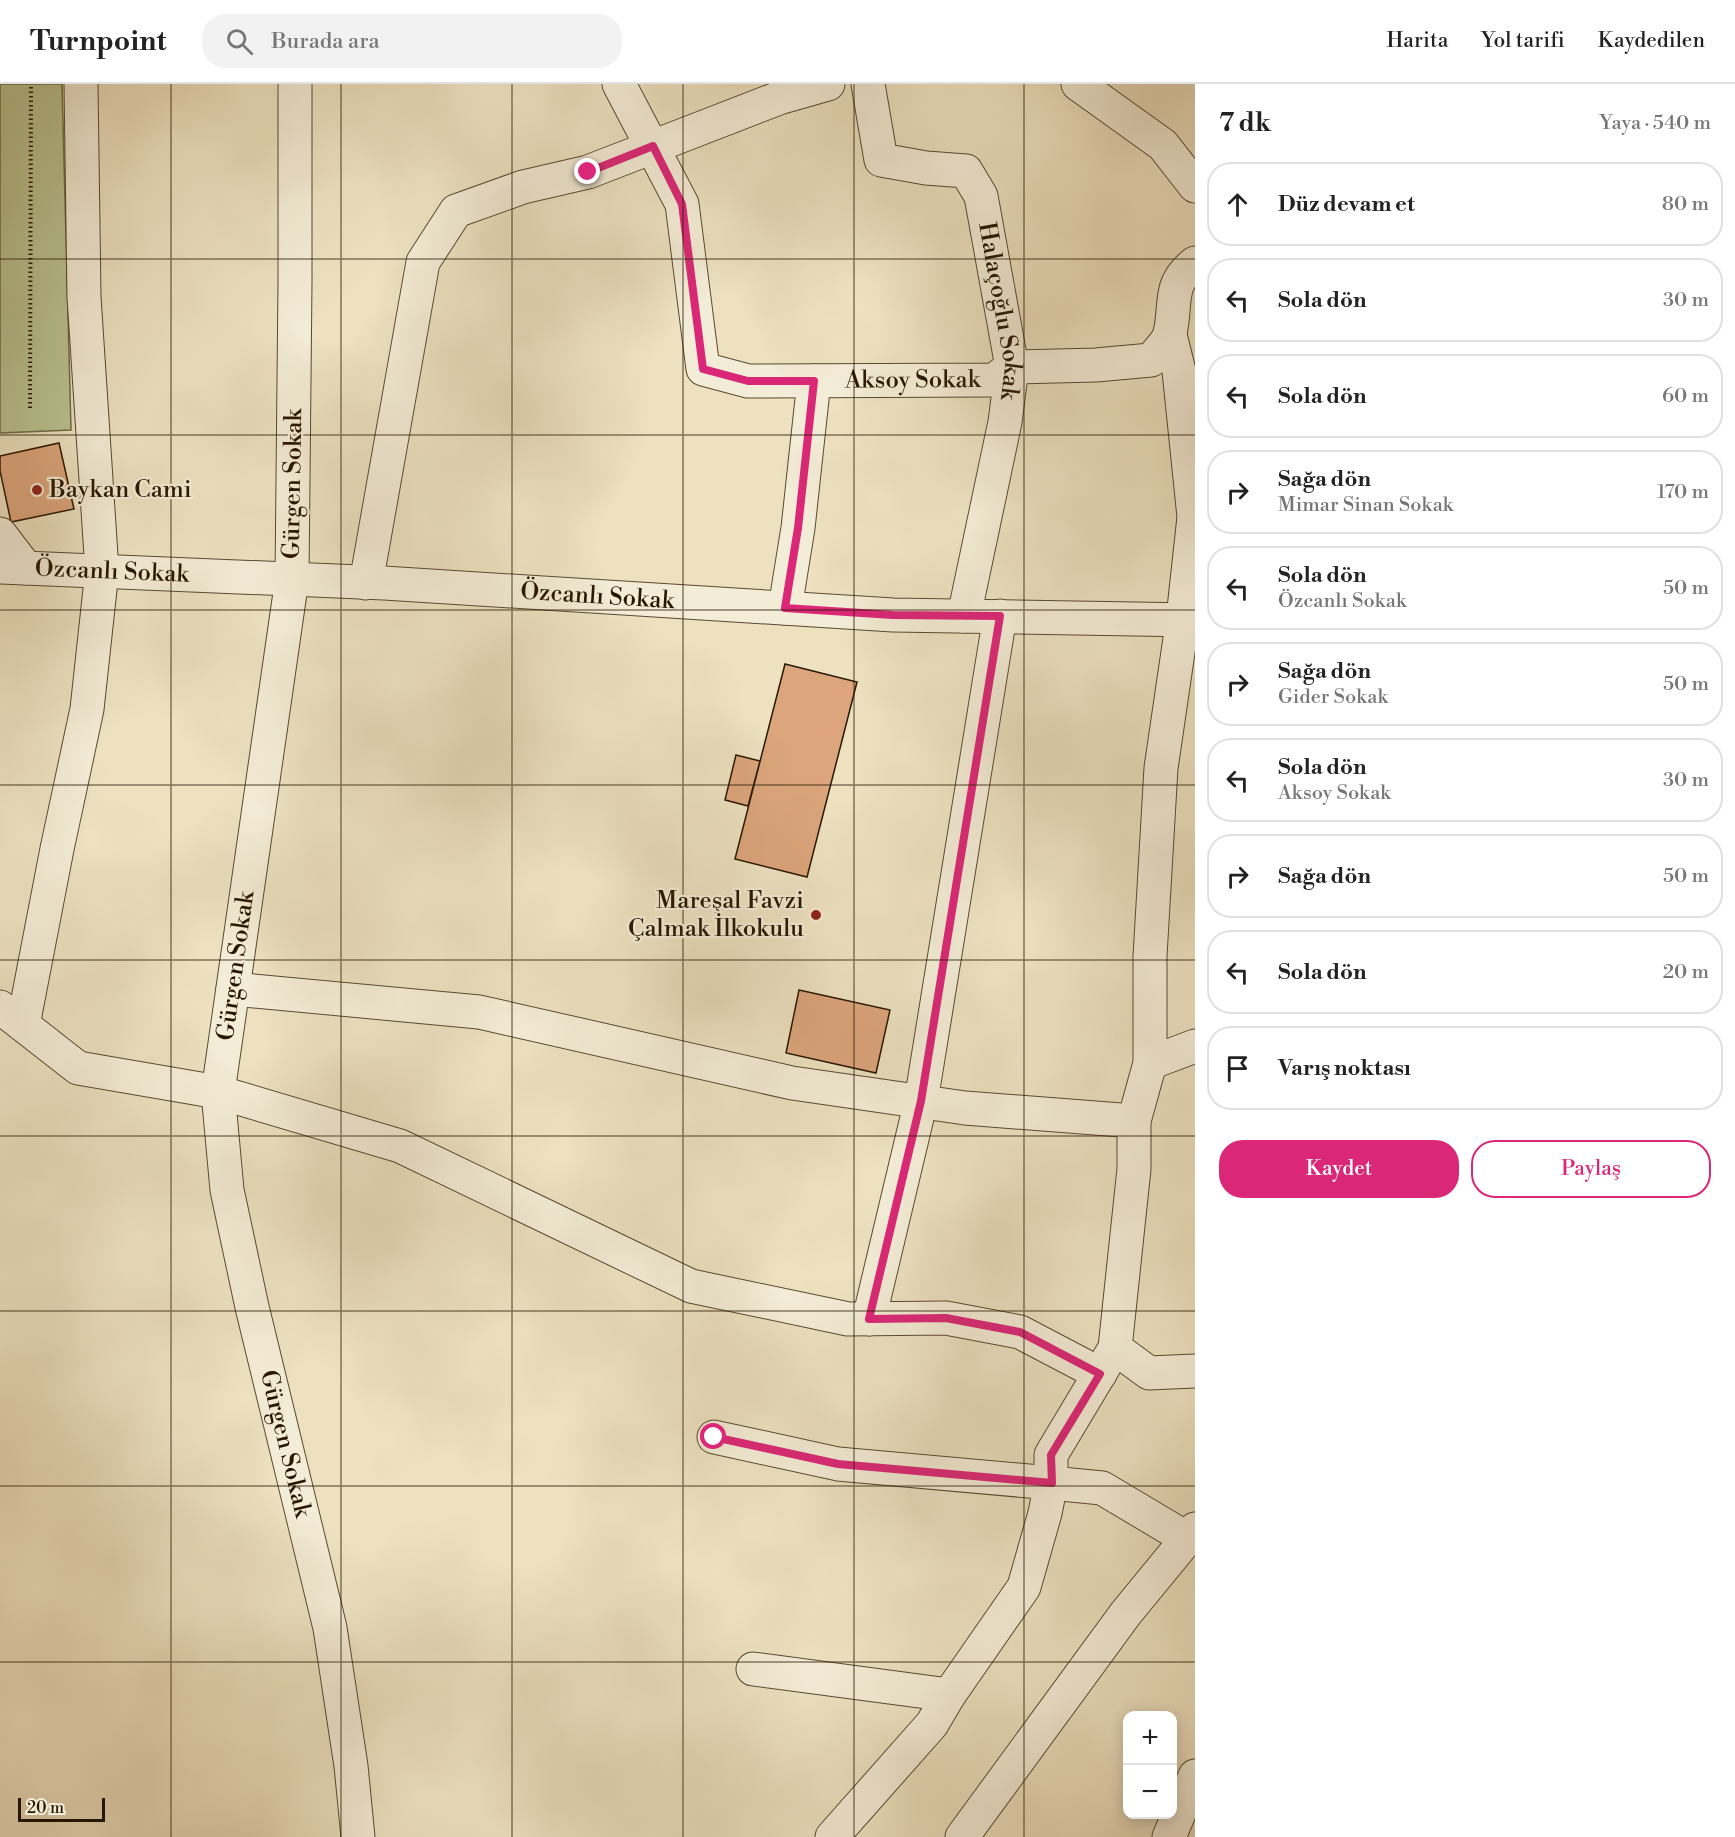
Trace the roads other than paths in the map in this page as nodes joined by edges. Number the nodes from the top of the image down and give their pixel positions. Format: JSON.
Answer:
{"nodes":[{"id":1,"x":81,"y":84,"type":"edge"},
{"id":2,"x":295,"y":84,"type":"edge"},
{"id":3,"x":619,"y":84,"type":"edge"},
{"id":4,"x":828,"y":84,"type":"edge"},
{"id":5,"x":868,"y":84,"type":"edge"},
{"id":6,"x":1078,"y":84,"type":"edge"},
{"id":7,"x":653,"y":146,"type":"junction"},
{"id":8,"x":1195,"y":186,"type":"edge"},
{"id":9,"x":1195,"y":263,"type":"edge"},
{"id":10,"x":1170,"y":335,"type":"junction"},
{"id":11,"x":1012,"y":367,"type":"junction"},
{"id":12,"x":814,"y":381,"type":"junction"},
{"id":13,"x":0,"y":534,"type":"edge"},
{"id":14,"x":13,"y":567,"type":"edge"},
{"id":15,"x":102,"y":571,"type":"junction"},
{"id":16,"x":292,"y":579,"type":"junction"},
{"id":17,"x":366,"y":583,"type":"junction"},
{"id":18,"x":785,"y":608,"type":"junction"},
{"id":19,"x":964,"y":616,"type":"junction"},
{"id":20,"x":1000,"y":616,"type":"junction"},
{"id":21,"x":1189,"y":619,"type":"edge"},
{"id":22,"x":233,"y":989,"type":"junction"},
{"id":23,"x":11,"y":1016,"type":"edge"},
{"id":24,"x":1195,"y":1046,"type":"edge"},
{"id":25,"x":1150,"y":1063,"type":"junction"},
{"id":26,"x":218,"y":1092,"type":"junction"},
{"id":27,"x":921,"y":1101,"type":"junction"},
{"id":28,"x":1134,"y":1120,"type":"junction"},
{"id":29,"x":869,"y":1319,"type":"junction"},
{"id":30,"x":1108,"y":1361,"type":"junction"},
{"id":31,"x":1195,"y":1371,"type":"edge"},
{"id":32,"x":714,"y":1437,"type":"dead end"},
{"id":33,"x":1052,"y":1483,"type":"junction"},
{"id":34,"x":1191,"y":1533,"type":"edge"},
{"id":35,"x":753,"y":1669,"type":"dead end"},
{"id":36,"x":949,"y":1695,"type":"junction"},
{"id":37,"x":1195,"y":1776,"type":"edge"},
{"id":38,"x":358,"y":1837,"type":"edge"},
{"id":39,"x":832,"y":1837,"type":"edge"},
{"id":40,"x":962,"y":1837,"type":"edge"},
{"id":41,"x":1169,"y":1837,"type":"edge"}],
"edges":[{"from":1,"to":15,"type":"street"},
{"from":2,"to":16,"type":"street","name":"Gürgen Sokak"},
{"from":3,"to":7,"type":"street"},
{"from":4,"to":7,"type":"street"},
{"from":5,"to":11,"type":"street","name":"Halaçoğlu Sokak"},
{"from":6,"to":8,"type":"street"},
{"from":7,"to":12,"type":"street","name":"Aksoy Sokak"},
{"from":7,"to":17,"type":"street"},
{"from":9,"to":10,"type":"street"},
{"from":10,"to":11,"type":"street","name":"Aksoy Sokak"},
{"from":10,"to":21,"type":"street"},
{"from":11,"to":12,"type":"street","name":"Aksoy Sokak"},
{"from":11,"to":19,"type":"street","name":"Halaçoğlu Sokak"},
{"from":12,"to":18,"type":"street"},
{"from":13,"to":14,"type":"street"},
{"from":14,"to":15,"type":"street","name":"Özcanlı Sokak"},
{"from":15,"to":16,"type":"street","name":"Özcanlı Sokak"},
{"from":15,"to":23,"type":"street"},
{"from":16,"to":17,"type":"street","name":"Özcanlı Sokak"},
{"from":16,"to":22,"type":"street","name":"Gürgen Sokak"},
{"from":17,"to":18,"type":"street","name":"Özcanlı Sokak"},
{"from":18,"to":19,"type":"street","name":"Özcanlı Sokak"},
{"from":19,"to":20,"type":"street","name":"Özcanlı Sokak"},
{"from":20,"to":21,"type":"street","name":"Özcanlı Sokak"},
{"from":20,"to":27,"type":"street"},
{"from":21,"to":25,"type":"street"},
{"from":22,"to":26,"type":"street","name":"Gürgen Sokak"},
{"from":22,"to":27,"type":"street"},
{"from":23,"to":26,"type":"street"},
{"from":24,"to":25,"type":"street"},
{"from":25,"to":28,"type":"street"},
{"from":26,"to":29,"type":"street"},
{"from":26,"to":38,"type":"street","name":"Gürgen Sokak"},
{"from":27,"to":28,"type":"street"},
{"from":27,"to":29,"type":"street"},
{"from":28,"to":30,"type":"street"},
{"from":29,"to":30,"type":"street"},
{"from":30,"to":31,"type":"street"},
{"from":30,"to":33,"type":"street"},
{"from":32,"to":33,"type":"street"},
{"from":33,"to":34,"type":"street"},
{"from":33,"to":36,"type":"street"},
{"from":34,"to":40,"type":"street"},
{"from":35,"to":36,"type":"street"},
{"from":36,"to":39,"type":"street"},
{"from":37,"to":41,"type":"street"}]}
